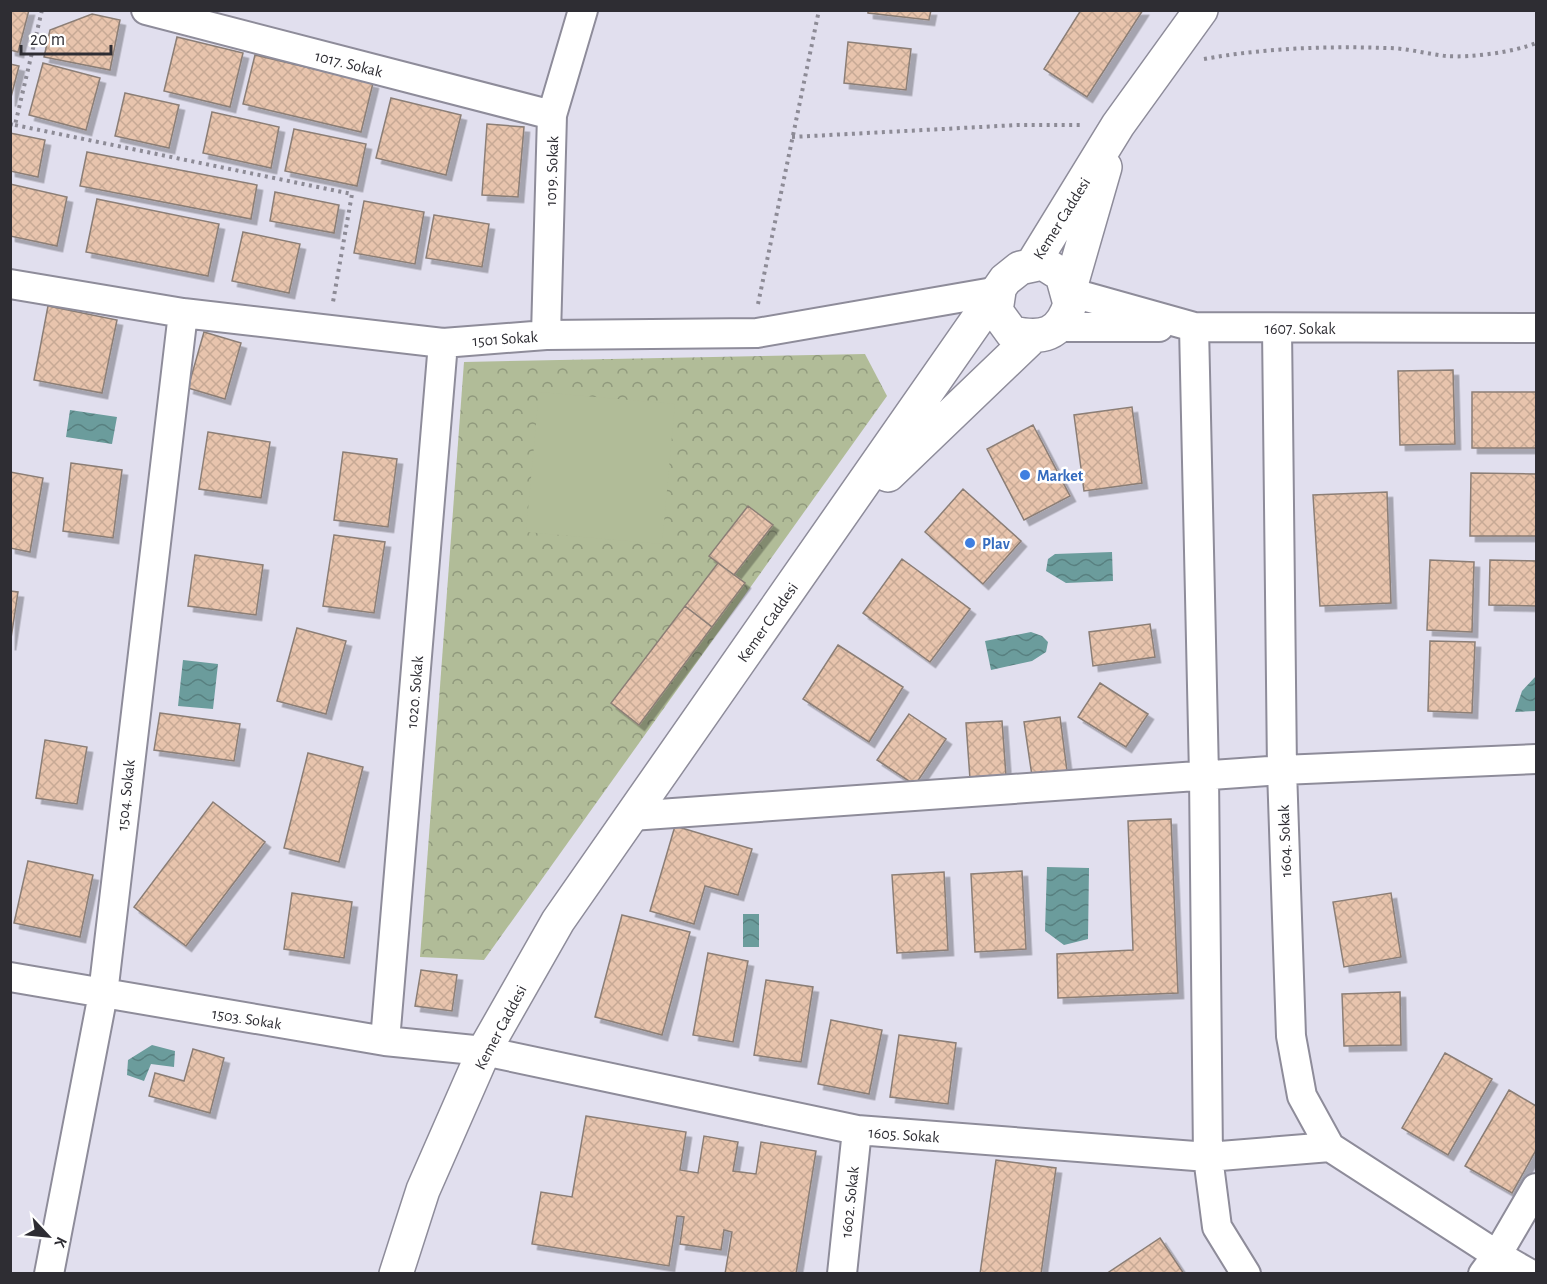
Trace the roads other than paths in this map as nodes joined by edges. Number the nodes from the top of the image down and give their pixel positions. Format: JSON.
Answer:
{"nodes":[{"id":1,"x":146,"y":10,"type":"edge"},
{"id":2,"x":583,"y":10,"type":"edge"},
{"id":3,"x":1201,"y":10,"type":"edge"},
{"id":4,"x":552,"y":115,"type":"junction"},
{"id":5,"x":1118,"y":125,"type":"junction"},
{"id":6,"x":1032,"y":265,"type":"junction"},
{"id":7,"x":10,"y":284,"type":"edge"},
{"id":8,"x":999,"y":291,"type":"junction"},
{"id":9,"x":1069,"y":292,"type":"junction"},
{"id":10,"x":183,"y":313,"type":"junction"},
{"id":11,"x":1194,"y":327,"type":"junction"},
{"id":12,"x":1277,"y":328,"type":"junction"},
{"id":13,"x":1536,"y":328,"type":"edge"},
{"id":14,"x":1045,"y":332,"type":"junction"},
{"id":15,"x":546,"y":335,"type":"junction"},
{"id":16,"x":443,"y":343,"type":"junction"},
{"id":17,"x":833,"y":528,"type":"junction"},
{"id":18,"x":1536,"y":759,"type":"edge"},
{"id":19,"x":1282,"y":770,"type":"junction"},
{"id":20,"x":1204,"y":775,"type":"junction"},
{"id":21,"x":631,"y":816,"type":"junction"},
{"id":22,"x":10,"y":977,"type":"edge"},
{"id":23,"x":103,"y":994,"type":"junction"},
{"id":24,"x":386,"y":1041,"type":"junction"},
{"id":25,"x":484,"y":1051,"type":"junction"},
{"id":26,"x":856,"y":1130,"type":"junction"},
{"id":27,"x":1330,"y":1147,"type":"junction"},
{"id":28,"x":1208,"y":1157,"type":"junction"},
{"id":29,"x":1536,"y":1188,"type":"edge"},
{"id":30,"x":1490,"y":1264,"type":"edge"},
{"id":31,"x":49,"y":1274,"type":"edge"},
{"id":32,"x":396,"y":1274,"type":"edge"},
{"id":33,"x":842,"y":1274,"type":"edge"},
{"id":34,"x":1246,"y":1274,"type":"edge"},
{"id":35,"x":1530,"y":1274,"type":"edge"}],
"edges":[{"from":1,"to":4,"type":"street","name":"1017. Sokak"},
{"from":2,"to":4,"type":"street","name":"1019. Sokak"},
{"from":3,"to":5,"type":"street","name":"Kemer Caddesi"},
{"from":4,"to":15,"type":"street","name":"1019. Sokak"},
{"from":5,"to":6,"type":"street","name":"Kemer Caddesi"},
{"from":5,"to":9,"type":"street"},
{"from":6,"to":8,"type":"street","name":"Kemer Caddesi"},
{"from":6,"to":9,"type":"street"},
{"from":7,"to":10,"type":"street","name":"1501 Sokak"},
{"from":8,"to":14,"type":"street"},
{"from":8,"to":15,"type":"street","name":"1501 Sokak"},
{"from":8,"to":17,"type":"street","name":"Kemer Caddesi"},
{"from":9,"to":11,"type":"street","name":"1607. Sokak"},
{"from":9,"to":14,"type":"street"},
{"from":10,"to":16,"type":"street","name":"1501 Sokak"},
{"from":10,"to":23,"type":"street","name":"1504. Sokak"},
{"from":11,"to":12,"type":"street","name":"1607. Sokak"},
{"from":11,"to":14,"type":"street"},
{"from":11,"to":20,"type":"street"},
{"from":12,"to":13,"type":"street","name":"1607. Sokak"},
{"from":12,"to":19,"type":"street","name":"1604. Sokak"},
{"from":14,"to":17,"type":"street"},
{"from":15,"to":16,"type":"street","name":"1501 Sokak"},
{"from":16,"to":24,"type":"street","name":"1020. Sokak"},
{"from":17,"to":21,"type":"street","name":"Kemer Caddesi"},
{"from":18,"to":19,"type":"street"},
{"from":19,"to":20,"type":"street"},
{"from":19,"to":27,"type":"street","name":"1604. Sokak"},
{"from":20,"to":21,"type":"street"},
{"from":20,"to":28,"type":"street"},
{"from":21,"to":25,"type":"street","name":"Kemer Caddesi"},
{"from":22,"to":23,"type":"street","name":"1503. Sokak"},
{"from":23,"to":24,"type":"street","name":"1503. Sokak"},
{"from":23,"to":31,"type":"street","name":"1504. Sokak"},
{"from":24,"to":25,"type":"street","name":"1503. Sokak"},
{"from":25,"to":26,"type":"street","name":"1605. Sokak"},
{"from":25,"to":32,"type":"street","name":"Kemer Caddesi"},
{"from":26,"to":28,"type":"street","name":"1605. Sokak"},
{"from":26,"to":33,"type":"street","name":"1602. Sokak"},
{"from":27,"to":28,"type":"street","name":"1605. Sokak"},
{"from":27,"to":30,"type":"street","name":"1604. Sokak"},
{"from":28,"to":34,"type":"street"},
{"from":29,"to":30,"type":"street"},
{"from":30,"to":35,"type":"street","name":"1604. Sokak"}]}
